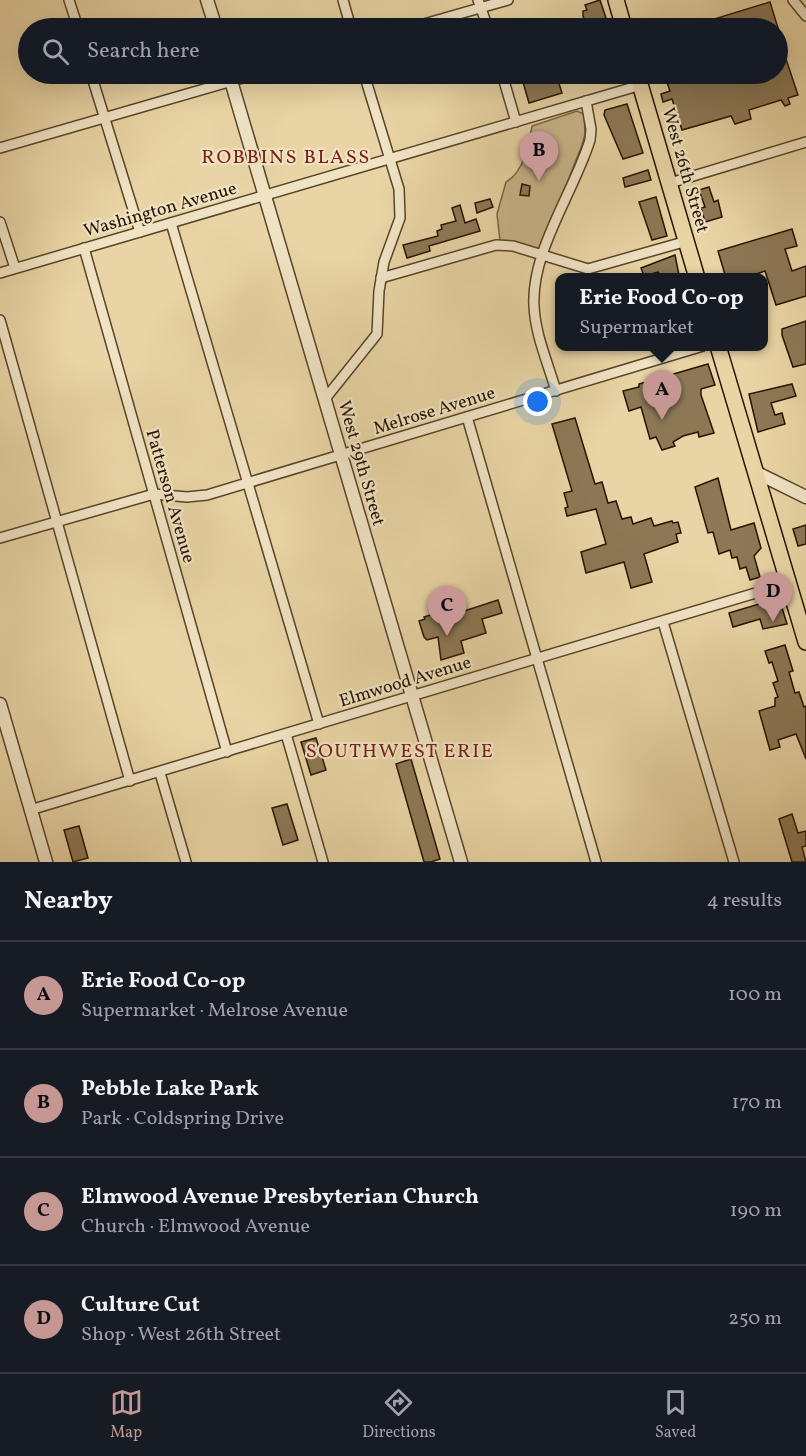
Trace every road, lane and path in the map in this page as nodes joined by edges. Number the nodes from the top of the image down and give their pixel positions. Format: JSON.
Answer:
{"nodes":[{"id":1,"x":69,"y":0,"type":"edge"},
{"id":2,"x":207,"y":0,"type":"edge"},
{"id":3,"x":344,"y":0,"type":"edge"},
{"id":4,"x":508,"y":0,"type":"edge"},
{"id":5,"x":616,"y":0,"type":"edge"},
{"id":6,"x":794,"y":0,"type":"edge"},
{"id":7,"x":480,"y":4,"type":"edge"},
{"id":8,"x":806,"y":16,"type":"edge"},
{"id":9,"x":75,"y":18,"type":"edge"},
{"id":10,"x":213,"y":18,"type":"edge"},
{"id":11,"x":348,"y":18,"type":"edge"},
{"id":12,"x":439,"y":18,"type":"edge"},
{"id":13,"x":621,"y":18,"type":"edge"},
{"id":14,"x":94,"y":84,"type":"edge"},
{"id":15,"x":208,"y":84,"type":"edge"},
{"id":16,"x":232,"y":84,"type":"edge"},
{"id":17,"x":367,"y":84,"type":"edge"},
{"id":18,"x":505,"y":84,"type":"edge"},
{"id":19,"x":629,"y":84,"type":"edge"},
{"id":20,"x":640,"y":84,"type":"edge"},
{"id":21,"x":586,"y":101,"type":"junction"},
{"id":22,"x":104,"y":118,"type":"junction"},
{"id":23,"x":516,"y":122,"type":"junction"},
{"id":24,"x":806,"y":142,"type":"edge"},
{"id":25,"x":0,"y":148,"type":"edge"},
{"id":26,"x":389,"y":158,"type":"junction"},
{"id":27,"x":670,"y":183,"type":"junction"},
{"id":28,"x":265,"y":195,"type":"junction"},
{"id":29,"x":0,"y":222,"type":"edge"},
{"id":30,"x":171,"y":223,"type":"junction"},
{"id":31,"x":140,"y":232,"type":"junction"},
{"id":32,"x":687,"y":241,"type":"junction"},
{"id":33,"x":84,"y":248,"type":"junction"},
{"id":34,"x":543,"y":255,"type":"junction"},
{"id":35,"x":15,"y":268,"type":"junction"},
{"id":36,"x":0,"y":273,"type":"edge"},
{"id":37,"x":696,"y":273,"type":"edge"},
{"id":38,"x":381,"y":278,"type":"junction"},
{"id":39,"x":0,"y":320,"type":"edge"},
{"id":40,"x":687,"y":351,"type":"edge"},
{"id":41,"x":719,"y":351,"type":"edge"},
{"id":42,"x":556,"y":391,"type":"junction"},
{"id":43,"x":325,"y":399,"type":"junction"},
{"id":44,"x":467,"y":417,"type":"junction"},
{"id":45,"x":341,"y":455,"type":"junction"},
{"id":46,"x":755,"y":472,"type":"junction"},
{"id":47,"x":249,"y":483,"type":"junction"},
{"id":48,"x":154,"y":494,"type":"junction"},
{"id":49,"x":806,"y":497,"type":"edge"},
{"id":50,"x":56,"y":522,"type":"junction"},
{"id":51,"x":0,"y":538,"type":"edge"},
{"id":52,"x":789,"y":584,"type":"junction"},
{"id":53,"x":663,"y":622,"type":"junction"},
{"id":54,"x":806,"y":642,"type":"edge"},
{"id":55,"x":537,"y":659,"type":"junction"},
{"id":56,"x":412,"y":696,"type":"junction"},
{"id":57,"x":0,"y":704,"type":"edge"},
{"id":58,"x":320,"y":724,"type":"junction"},
{"id":59,"x":286,"y":734,"type":"junction"},
{"id":60,"x":227,"y":752,"type":"junction"},
{"id":61,"x":160,"y":772,"type":"junction"},
{"id":62,"x":130,"y":781,"type":"junction"},
{"id":63,"x":30,"y":810,"type":"junction"},
{"id":64,"x":46,"y":862,"type":"edge"},
{"id":65,"x":186,"y":862,"type":"edge"},
{"id":66,"x":323,"y":862,"type":"edge"},
{"id":67,"x":461,"y":862,"type":"edge"},
{"id":68,"x":597,"y":862,"type":"edge"},
{"id":69,"x":734,"y":862,"type":"edge"}],
"edges":[{"from":1,"to":9,"type":"street"},
{"from":2,"to":10,"type":"street"},
{"from":3,"to":11,"type":"street"},
{"from":4,"to":7,"type":"street"},
{"from":5,"to":13,"type":"main road"},
{"from":6,"to":8,"type":"street"},
{"from":7,"to":12,"type":"street"},
{"from":14,"to":22,"type":"street"},
{"from":15,"to":22,"type":"street"},
{"from":16,"to":28,"type":"street","name":"West 29th Street"},
{"from":17,"to":26,"type":"street"},
{"from":18,"to":23,"type":"street"},
{"from":19,"to":21,"type":"street","name":"Washington Avenue"},
{"from":20,"to":27,"type":"main road","name":"West 26th Street"},
{"from":21,"to":23,"type":"street","name":"Washington Avenue"},
{"from":21,"to":34,"type":"street"},
{"from":22,"to":25,"type":"street"},
{"from":22,"to":31,"type":"street"},
{"from":23,"to":26,"type":"street","name":"Washington Avenue"},
{"from":24,"to":27,"type":"street"},
{"from":26,"to":28,"type":"street","name":"Washington Avenue"},
{"from":26,"to":38,"type":"street"},
{"from":27,"to":32,"type":"main road","name":"West 26th Street"},
{"from":28,"to":30,"type":"street","name":"Washington Avenue"},
{"from":28,"to":43,"type":"street","name":"West 29th Street"},
{"from":29,"to":35,"type":"street"},
{"from":30,"to":31,"type":"street","name":"Washington Avenue"},
{"from":30,"to":47,"type":"street"},
{"from":31,"to":33,"type":"street","name":"Washington Avenue"},
{"from":32,"to":34,"type":"street"},
{"from":32,"to":37,"type":"main road","name":"West 26th Street"},
{"from":33,"to":35,"type":"street","name":"Washington Avenue"},
{"from":33,"to":48,"type":"street","name":"Patterson Avenue"},
{"from":34,"to":38,"type":"street"},
{"from":34,"to":42,"type":"street"},
{"from":35,"to":36,"type":"street","name":"Washington Avenue"},
{"from":38,"to":43,"type":"street"},
{"from":39,"to":50,"type":"street"},
{"from":40,"to":42,"type":"street","name":"Melrose Avenue"},
{"from":41,"to":46,"type":"main road"},
{"from":42,"to":44,"type":"street","name":"Melrose Avenue"},
{"from":43,"to":45,"type":"street","name":"West 29th Street"},
{"from":44,"to":45,"type":"street","name":"Melrose Avenue"},
{"from":44,"to":55,"type":"street"},
{"from":45,"to":47,"type":"street","name":"Melrose Avenue"},
{"from":45,"to":56,"type":"street","name":"West 29th Street"},
{"from":46,"to":49,"type":"street"},
{"from":46,"to":52,"type":"main road"},
{"from":47,"to":48,"type":"street","name":"Melrose Avenue"},
{"from":47,"to":58,"type":"street"},
{"from":48,"to":50,"type":"street","name":"Melrose Avenue"},
{"from":48,"to":60,"type":"street","name":"Patterson Avenue"},
{"from":50,"to":51,"type":"street","name":"Melrose Avenue"},
{"from":50,"to":62,"type":"street"},
{"from":52,"to":53,"type":"street","name":"Elmwood Avenue"},
{"from":52,"to":54,"type":"main road"},
{"from":53,"to":55,"type":"street","name":"Elmwood Avenue"},
{"from":53,"to":69,"type":"street"},
{"from":55,"to":56,"type":"street","name":"Elmwood Avenue"},
{"from":55,"to":68,"type":"street"},
{"from":56,"to":58,"type":"street","name":"Elmwood Avenue"},
{"from":56,"to":67,"type":"street","name":"West 29th Street"},
{"from":57,"to":63,"type":"street"},
{"from":58,"to":59,"type":"street","name":"Elmwood Avenue"},
{"from":59,"to":60,"type":"street","name":"Elmwood Avenue"},
{"from":59,"to":66,"type":"street"},
{"from":60,"to":61,"type":"street","name":"Elmwood Avenue"},
{"from":61,"to":62,"type":"street","name":"Elmwood Avenue"},
{"from":61,"to":65,"type":"street"},
{"from":62,"to":63,"type":"street","name":"Elmwood Avenue"},
{"from":63,"to":64,"type":"street"}]}
